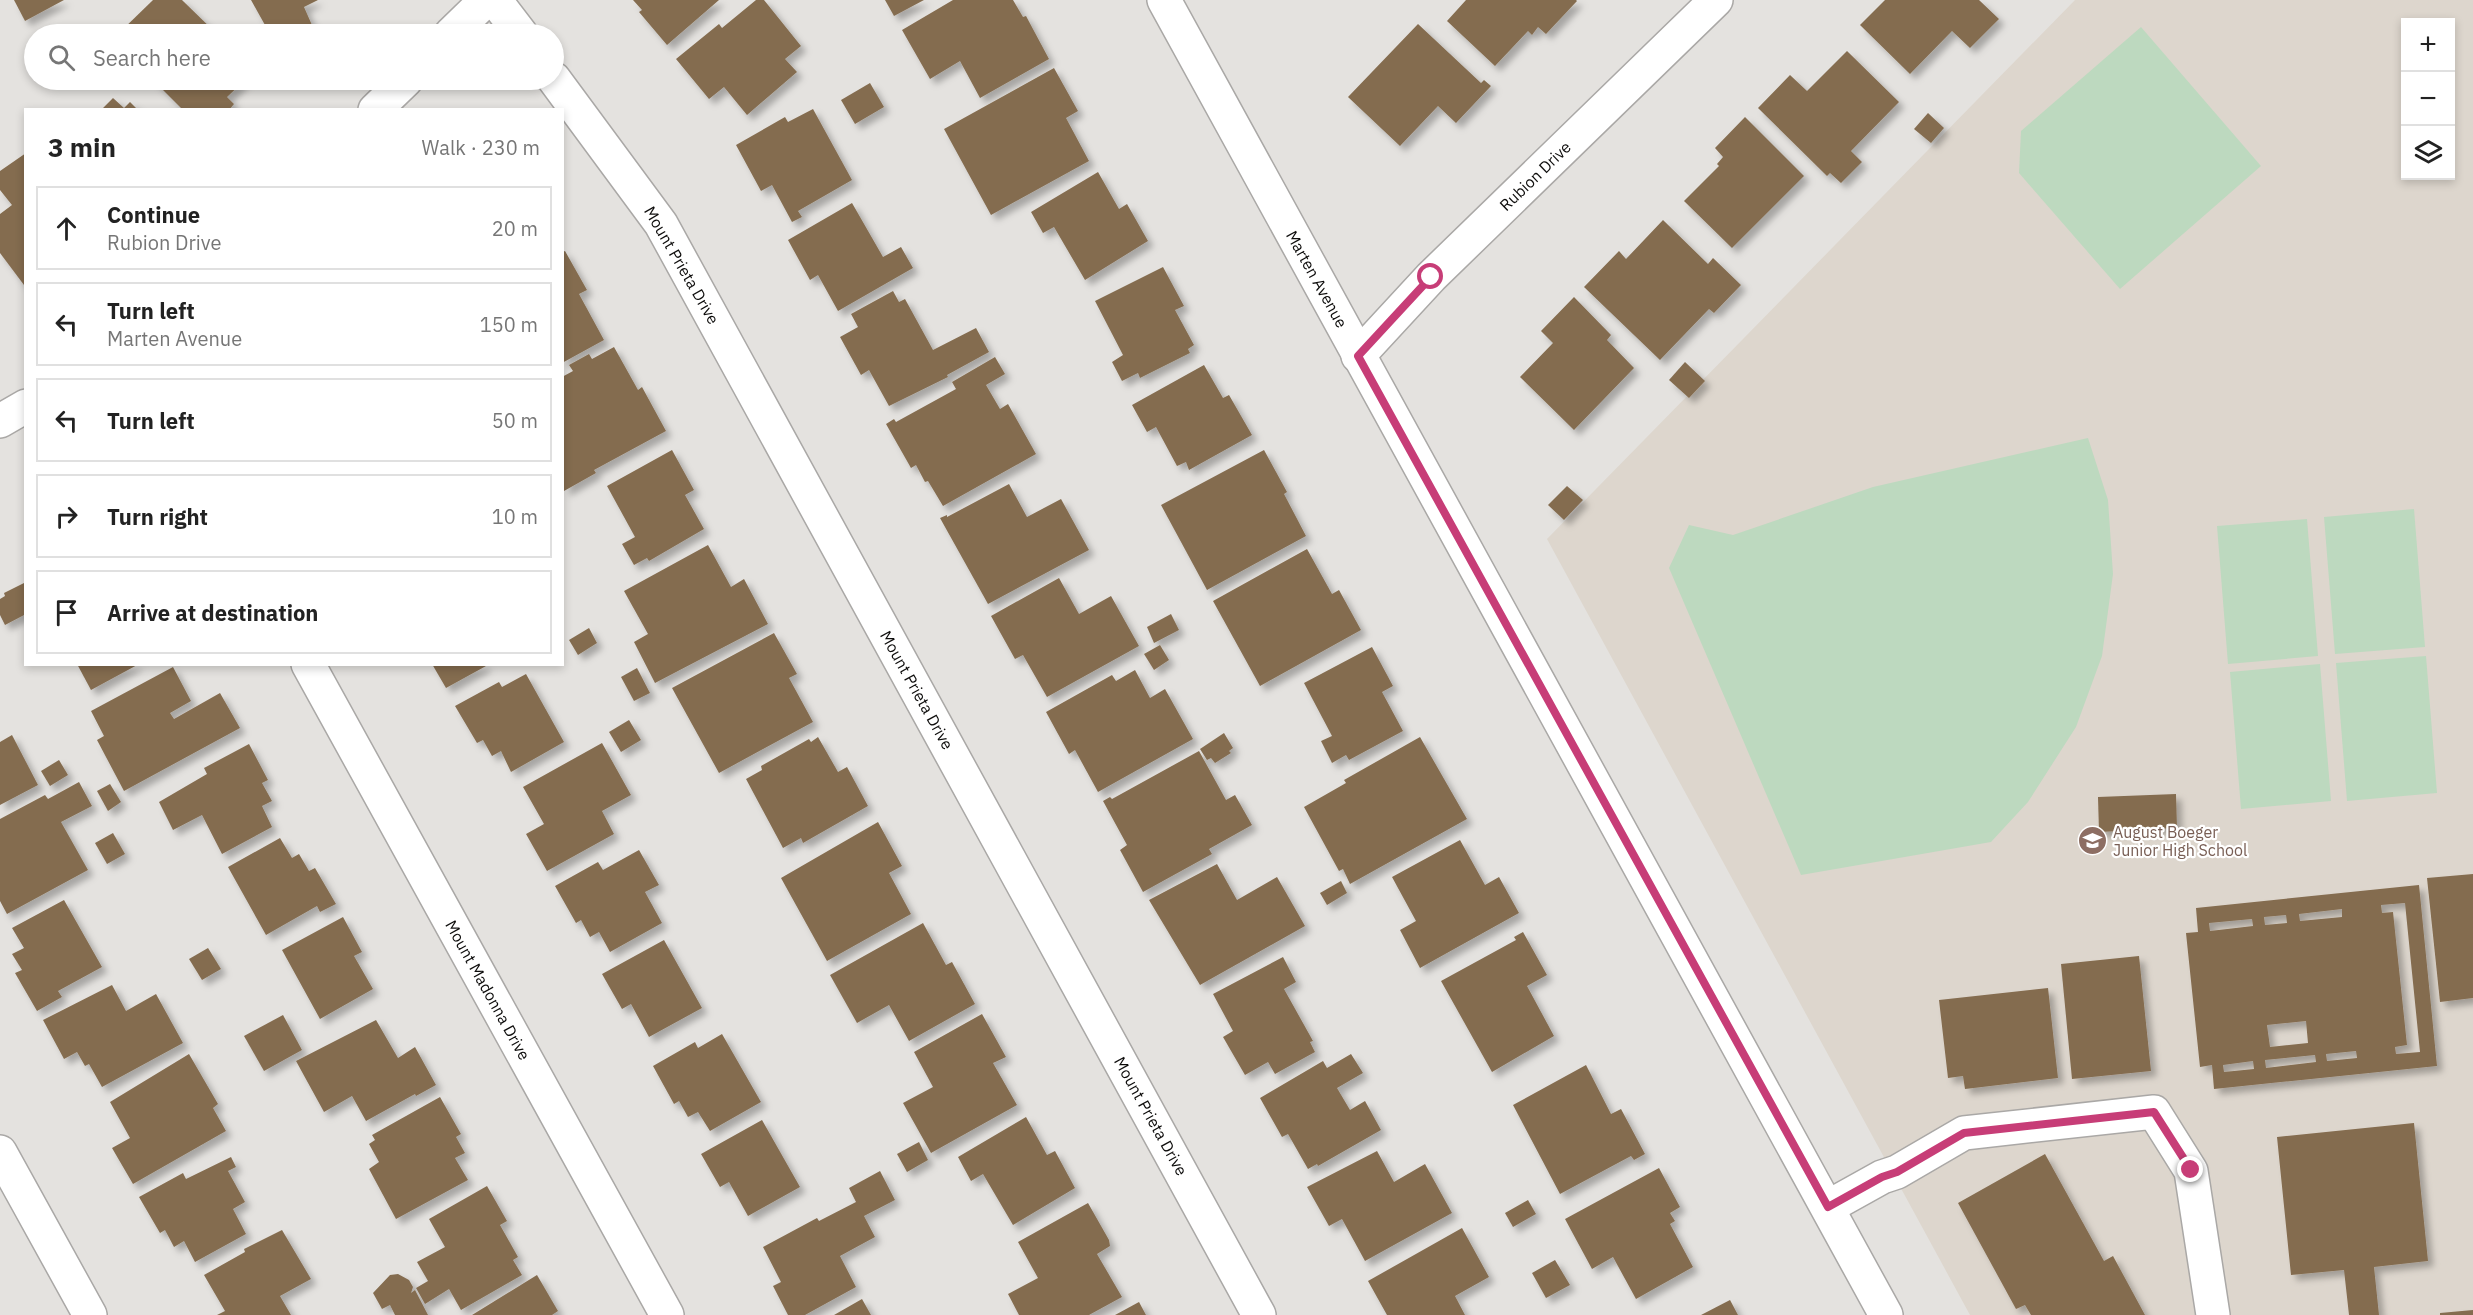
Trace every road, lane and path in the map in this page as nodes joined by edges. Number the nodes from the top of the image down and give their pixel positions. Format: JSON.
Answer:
{"nodes":[{"id":1,"x":486,"y":0,"type":"edge"},
{"id":2,"x":495,"y":0,"type":"edge"},
{"id":3,"x":1164,"y":0,"type":"edge"},
{"id":4,"x":1716,"y":0,"type":"edge"},
{"id":5,"x":462,"y":24,"type":"edge"},
{"id":6,"x":513,"y":24,"type":"edge"},
{"id":7,"x":396,"y":90,"type":"edge"},
{"id":8,"x":562,"y":90,"type":"edge"},
{"id":9,"x":377,"y":108,"type":"edge"},
{"id":10,"x":1358,"y":356,"type":"junction"},
{"id":11,"x":24,"y":407,"type":"edge"},
{"id":12,"x":0,"y":421,"type":"edge"},
{"id":13,"x":309,"y":666,"type":"edge"},
{"id":14,"x":0,"y":1152,"type":"edge"},
{"id":15,"x":1828,"y":1207,"type":"junction"},
{"id":16,"x":90,"y":1315,"type":"edge"},
{"id":17,"x":668,"y":1315,"type":"edge"},
{"id":18,"x":1259,"y":1315,"type":"edge"},
{"id":19,"x":1886,"y":1315,"type":"edge"},
{"id":20,"x":2213,"y":1315,"type":"edge"}],
"edges":[{"from":1,"to":5,"type":"street"},
{"from":2,"to":6,"type":"street"},
{"from":3,"to":10,"type":"street","name":"Marten Avenue"},
{"from":4,"to":10,"type":"street","name":"Rubion Drive"},
{"from":7,"to":9,"type":"street"},
{"from":8,"to":18,"type":"street","name":"Mount Prieta Drive"},
{"from":10,"to":15,"type":"street","name":"Marten Avenue"},
{"from":11,"to":12,"type":"street"},
{"from":13,"to":17,"type":"street","name":"Mount Madonna Drive"},
{"from":14,"to":16,"type":"street"},
{"from":15,"to":19,"type":"street","name":"Marten Avenue"},
{"from":15,"to":20,"type":"street"}]}
